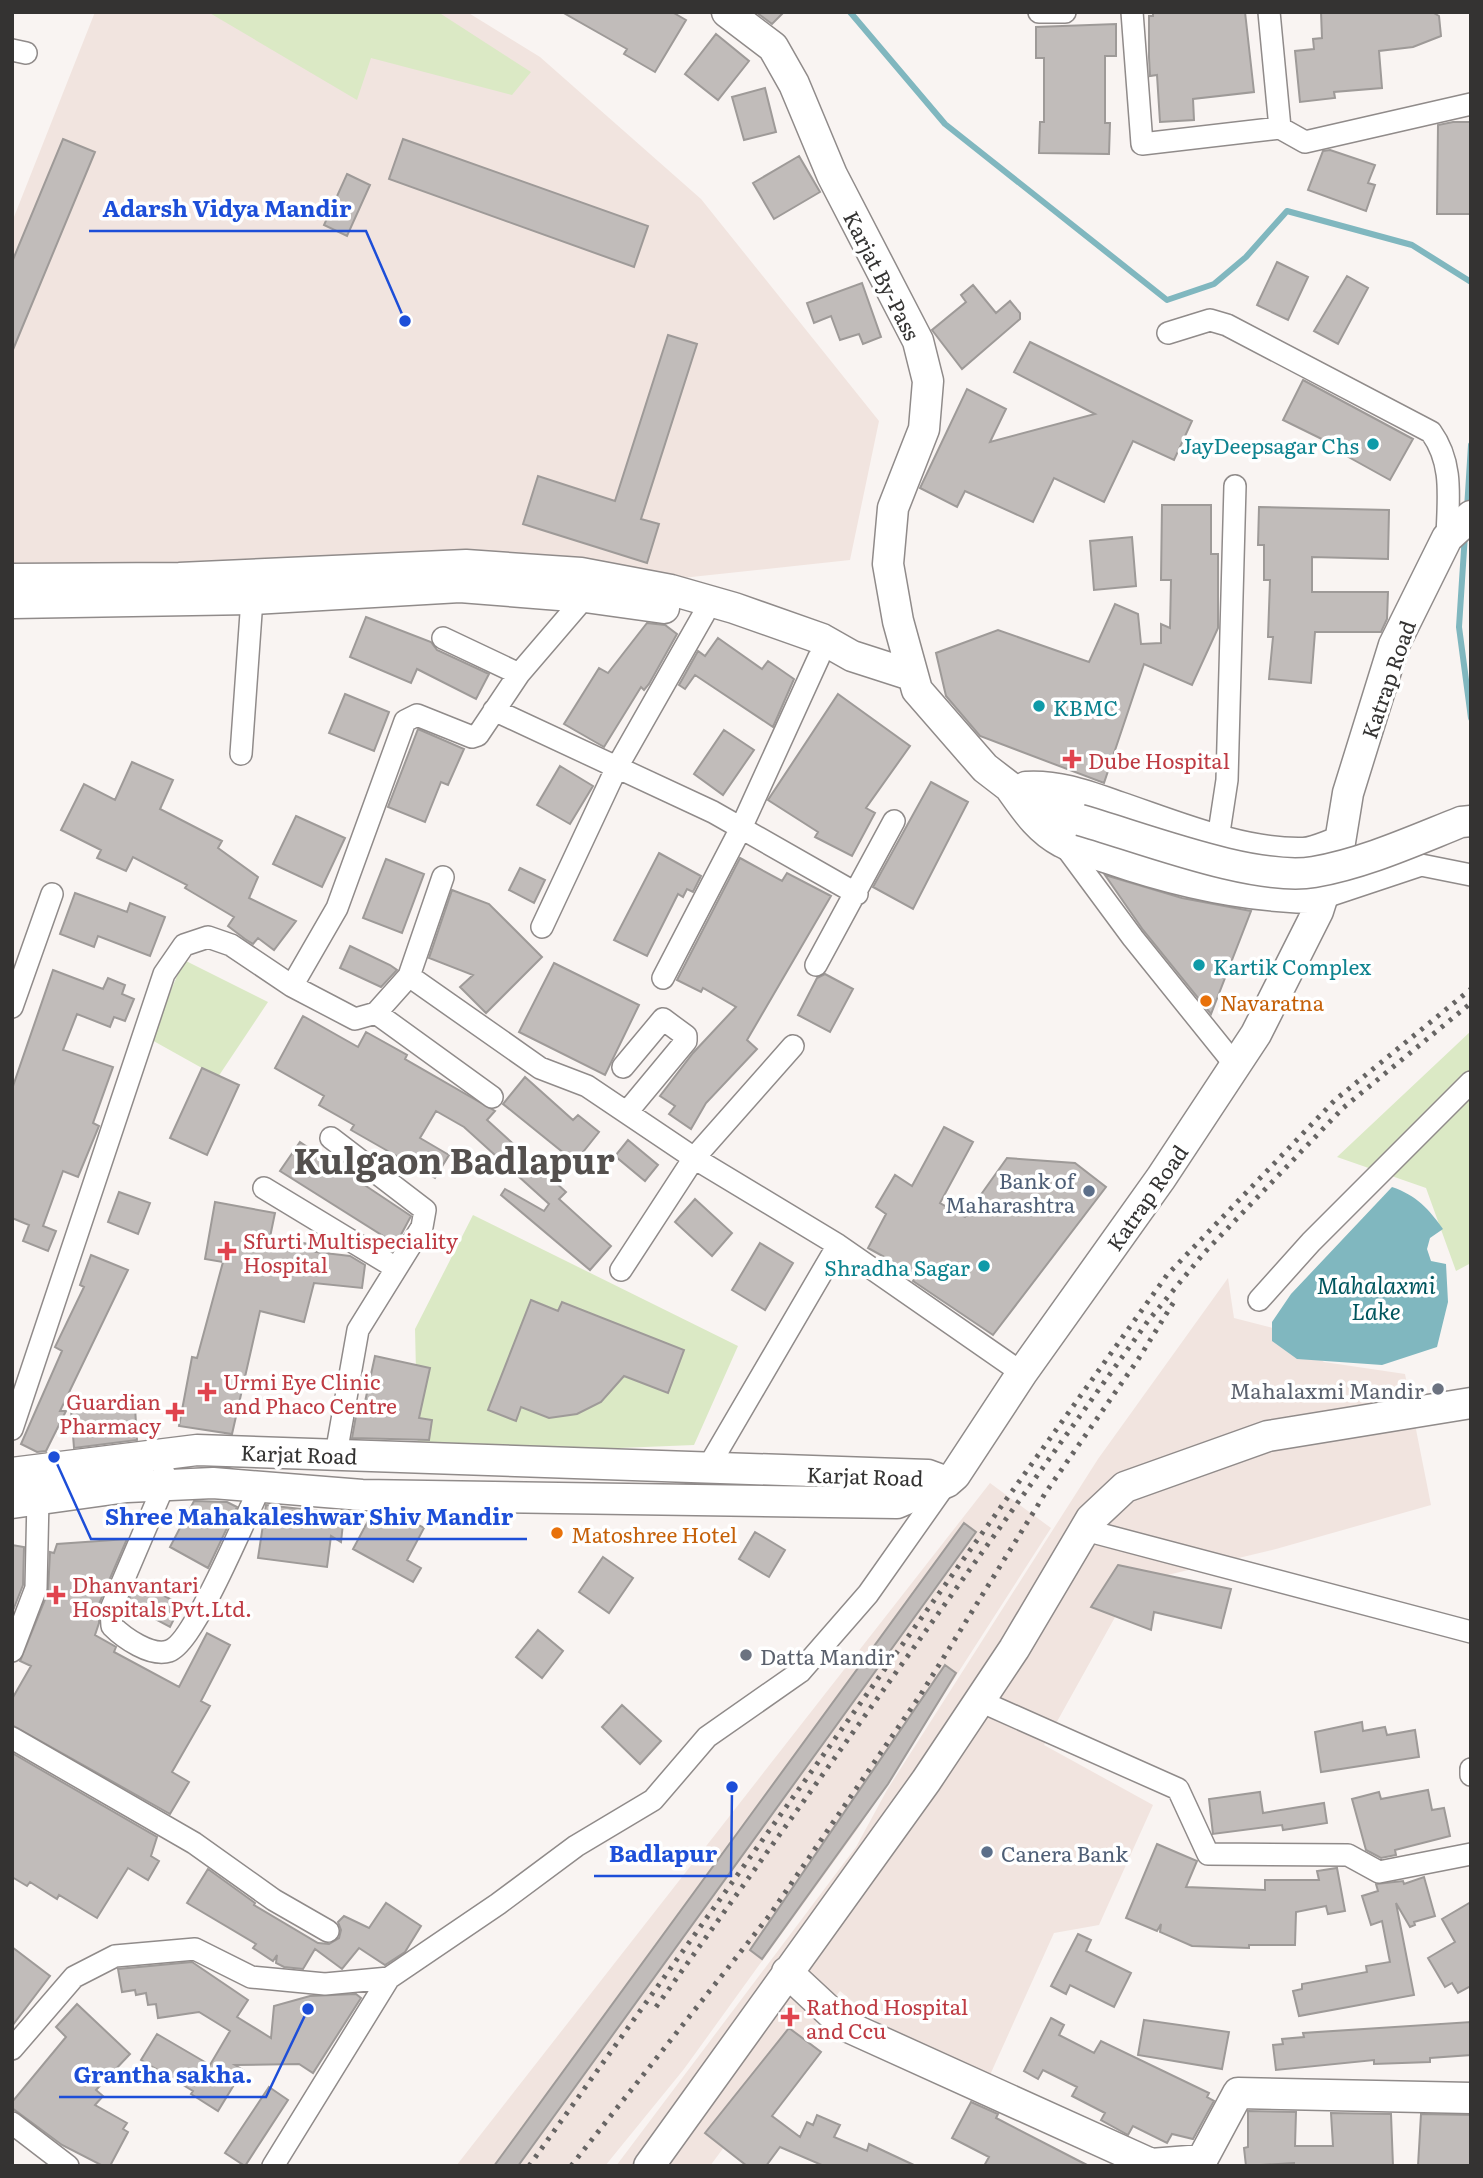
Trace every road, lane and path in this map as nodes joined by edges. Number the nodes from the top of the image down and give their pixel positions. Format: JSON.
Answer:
{"nodes":[{"id":1,"x":727,"y":12,"type":"edge"},
{"id":2,"x":1039,"y":12,"type":"edge"},
{"id":3,"x":1065,"y":12,"type":"edge"},
{"id":4,"x":1132,"y":12,"type":"edge"},
{"id":5,"x":1269,"y":12,"type":"edge"},
{"id":6,"x":1471,"y":104,"type":"edge"},
{"id":7,"x":1280,"y":128,"type":"junction"},
{"id":8,"x":1168,"y":333,"type":"dead end"},
{"id":9,"x":1235,"y":486,"type":"dead end"},
{"id":10,"x":1458,"y":527,"type":"edge"},
{"id":11,"x":12,"y":579,"type":"edge"},
{"id":12,"x":588,"y":586,"type":"junction"},
{"id":13,"x":251,"y":599,"type":"junction"},
{"id":14,"x":12,"y":603,"type":"edge"},
{"id":15,"x":705,"y":614,"type":"junction"},
{"id":16,"x":443,"y":638,"type":"dead end"},
{"id":17,"x":852,"y":656,"type":"junction"},
{"id":18,"x":819,"y":657,"type":"junction"},
{"id":19,"x":519,"y":674,"type":"junction"},
{"id":20,"x":911,"y":675,"type":"junction"},
{"id":21,"x":494,"y":710,"type":"junction"},
{"id":22,"x":241,"y":754,"type":"dead end"},
{"id":23,"x":617,"y":767,"type":"junction"},
{"id":24,"x":1011,"y":788,"type":"junction"},
{"id":25,"x":894,"y":821,"type":"dead end"},
{"id":26,"x":1471,"y":821,"type":"edge"},
{"id":27,"x":741,"y":828,"type":"junction"},
{"id":28,"x":1071,"y":831,"type":"junction"},
{"id":29,"x":1219,"y":839,"type":"junction"},
{"id":30,"x":1340,"y":842,"type":"junction"},
{"id":31,"x":1471,"y":875,"type":"edge"},
{"id":32,"x":443,"y":877,"type":"dead end"},
{"id":33,"x":52,"y":894,"type":"dead end"},
{"id":34,"x":857,"y":894,"type":"junction"},
{"id":35,"x":1322,"y":898,"type":"junction"},
{"id":36,"x":541,"y":927,"type":"dead end"},
{"id":37,"x":816,"y":965,"type":"dead end"},
{"id":38,"x":409,"y":976,"type":"junction"},
{"id":39,"x":663,"y":978,"type":"dead end"},
{"id":40,"x":292,"y":986,"type":"junction"},
{"id":41,"x":12,"y":1007,"type":"edge"},
{"id":42,"x":376,"y":1013,"type":"junction"},
{"id":43,"x":793,"y":1046,"type":"dead end"},
{"id":44,"x":1236,"y":1066,"type":"junction"},
{"id":45,"x":623,"y":1067,"type":"dead end"},
{"id":46,"x":1471,"y":1082,"type":"edge"},
{"id":47,"x":492,"y":1097,"type":"dead end"},
{"id":48,"x":627,"y":1112,"type":"junction"},
{"id":49,"x":331,"y":1138,"type":"dead end"},
{"id":50,"x":694,"y":1157,"type":"junction"},
{"id":51,"x":264,"y":1188,"type":"dead end"},
{"id":52,"x":838,"y":1245,"type":"junction"},
{"id":53,"x":396,"y":1268,"type":"junction"},
{"id":54,"x":621,"y":1270,"type":"dead end"},
{"id":55,"x":1259,"y":1300,"type":"dead end"},
{"id":56,"x":1021,"y":1373,"type":"junction"},
{"id":57,"x":1471,"y":1403,"type":"edge"},
{"id":58,"x":12,"y":1429,"type":"edge"},
{"id":59,"x":12,"y":1451,"type":"edge"},
{"id":60,"x":163,"y":1454,"type":"junction"},
{"id":61,"x":336,"y":1454,"type":"junction"},
{"id":62,"x":45,"y":1468,"type":"junction"},
{"id":63,"x":707,"y":1469,"type":"junction"},
{"id":64,"x":12,"y":1472,"type":"edge"},
{"id":65,"x":947,"y":1482,"type":"junction"},
{"id":66,"x":164,"y":1485,"type":"junction"},
{"id":67,"x":260,"y":1487,"type":"junction"},
{"id":68,"x":25,"y":1501,"type":"edge"},
{"id":69,"x":1085,"y":1530,"type":"junction"},
{"id":70,"x":1471,"y":1632,"type":"edge"},
{"id":71,"x":12,"y":1651,"type":"edge"},
{"id":72,"x":980,"y":1701,"type":"junction"},
{"id":73,"x":12,"y":1738,"type":"edge"},
{"id":74,"x":1471,"y":1769,"type":"edge"},
{"id":75,"x":1471,"y":1775,"type":"edge"},
{"id":76,"x":1471,"y":1854,"type":"edge"},
{"id":77,"x":328,"y":1931,"type":"dead end"},
{"id":78,"x":787,"y":1972,"type":"junction"},
{"id":79,"x":388,"y":1978,"type":"junction"},
{"id":80,"x":12,"y":2049,"type":"edge"},
{"id":81,"x":1471,"y":2098,"type":"edge"},
{"id":82,"x":12,"y":2123,"type":"edge"},
{"id":83,"x":1151,"y":2165,"type":"edge"},
{"id":84,"x":68,"y":2166,"type":"edge"},
{"id":85,"x":273,"y":2166,"type":"edge"},
{"id":86,"x":649,"y":2166,"type":"edge"}],
"edges":[{"from":1,"to":20,"type":"main road","name":"Karjat By-Pass"},
{"from":2,"to":3,"type":"street"},
{"from":4,"to":7,"type":"street"},
{"from":5,"to":7,"type":"street"},
{"from":6,"to":7,"type":"street"},
{"from":8,"to":10,"type":"street"},
{"from":9,"to":29,"type":"street"},
{"from":10,"to":30,"type":"main road","name":"Katrap Road"},
{"from":11,"to":12,"type":"main road"},
{"from":12,"to":13,"type":"main road"},
{"from":12,"to":15,"type":"main road"},
{"from":12,"to":17,"type":"main road"},
{"from":12,"to":19,"type":"street"},
{"from":13,"to":14,"type":"main road"},
{"from":13,"to":22,"type":"street"},
{"from":15,"to":18,"type":"main road"},
{"from":15,"to":23,"type":"street"},
{"from":16,"to":19,"type":"street"},
{"from":17,"to":18,"type":"main road"},
{"from":17,"to":20,"type":"main road"},
{"from":18,"to":27,"type":"street"},
{"from":19,"to":21,"type":"street"},
{"from":20,"to":24,"type":"main road","name":"Karjat By-Pass"},
{"from":21,"to":23,"type":"street"},
{"from":21,"to":40,"type":"street"},
{"from":23,"to":27,"type":"street"},
{"from":23,"to":36,"type":"street"},
{"from":24,"to":28,"type":"main road","name":"Karjat By-Pass"},
{"from":24,"to":29,"type":"main road"},
{"from":25,"to":34,"type":"street"},
{"from":26,"to":28,"type":"main road","bridge":true},
{"from":27,"to":34,"type":"street"},
{"from":27,"to":39,"type":"street"},
{"from":28,"to":35,"type":"main road"},
{"from":28,"to":44,"type":"street"},
{"from":29,"to":30,"type":"main road"},
{"from":30,"to":35,"type":"main road","name":"Katrap Road"},
{"from":31,"to":35,"type":"street"},
{"from":32,"to":38,"type":"street"},
{"from":33,"to":41,"type":"street"},
{"from":34,"to":37,"type":"street"},
{"from":35,"to":44,"type":"main road","name":"Katrap Road"},
{"from":38,"to":42,"type":"street"},
{"from":38,"to":48,"type":"street"},
{"from":40,"to":42,"type":"street"},
{"from":40,"to":58,"type":"street"},
{"from":42,"to":47,"type":"street"},
{"from":43,"to":50,"type":"street"},
{"from":44,"to":56,"type":"main road","name":"Katrap Road"},
{"from":45,"to":48,"type":"street"},
{"from":46,"to":55,"type":"street"},
{"from":48,"to":50,"type":"street"},
{"from":49,"to":53,"type":"street"},
{"from":50,"to":52,"type":"street"},
{"from":50,"to":54,"type":"street"},
{"from":51,"to":53,"type":"street"},
{"from":52,"to":56,"type":"street"},
{"from":52,"to":63,"type":"street"},
{"from":53,"to":61,"type":"street"},
{"from":56,"to":65,"type":"main road","name":"Katrap Road"},
{"from":57,"to":69,"type":"main road"},
{"from":59,"to":62,"type":"main road"},
{"from":60,"to":61,"type":"main road","name":"Karjat Road"},
{"from":60,"to":62,"type":"main road","name":"Karjat Road"},
{"from":60,"to":66,"type":"street"},
{"from":61,"to":63,"type":"main road","name":"Karjat Road"},
{"from":62,"to":64,"type":"main road","name":"Karjat Road"},
{"from":62,"to":68,"type":"main road"},
{"from":63,"to":65,"type":"main road","name":"Karjat Road"},
{"from":65,"to":67,"type":"main road","name":"Karjat Road"},
{"from":65,"to":79,"type":"street"},
{"from":66,"to":67,"type":"main road","name":"Karjat Road"},
{"from":66,"to":67,"type":"street"},
{"from":66,"to":68,"type":"main road","name":"Karjat Road"},
{"from":68,"to":71,"type":"street"},
{"from":69,"to":70,"type":"street"},
{"from":69,"to":72,"type":"main road"},
{"from":72,"to":76,"type":"street"},
{"from":72,"to":78,"type":"main road"},
{"from":73,"to":77,"type":"street"},
{"from":74,"to":75,"type":"street"},
{"from":78,"to":83,"type":"main road"},
{"from":78,"to":86,"type":"main road"},
{"from":79,"to":80,"type":"street"},
{"from":79,"to":85,"type":"street"},
{"from":81,"to":83,"type":"main road"},
{"from":82,"to":84,"type":"street"}]}
